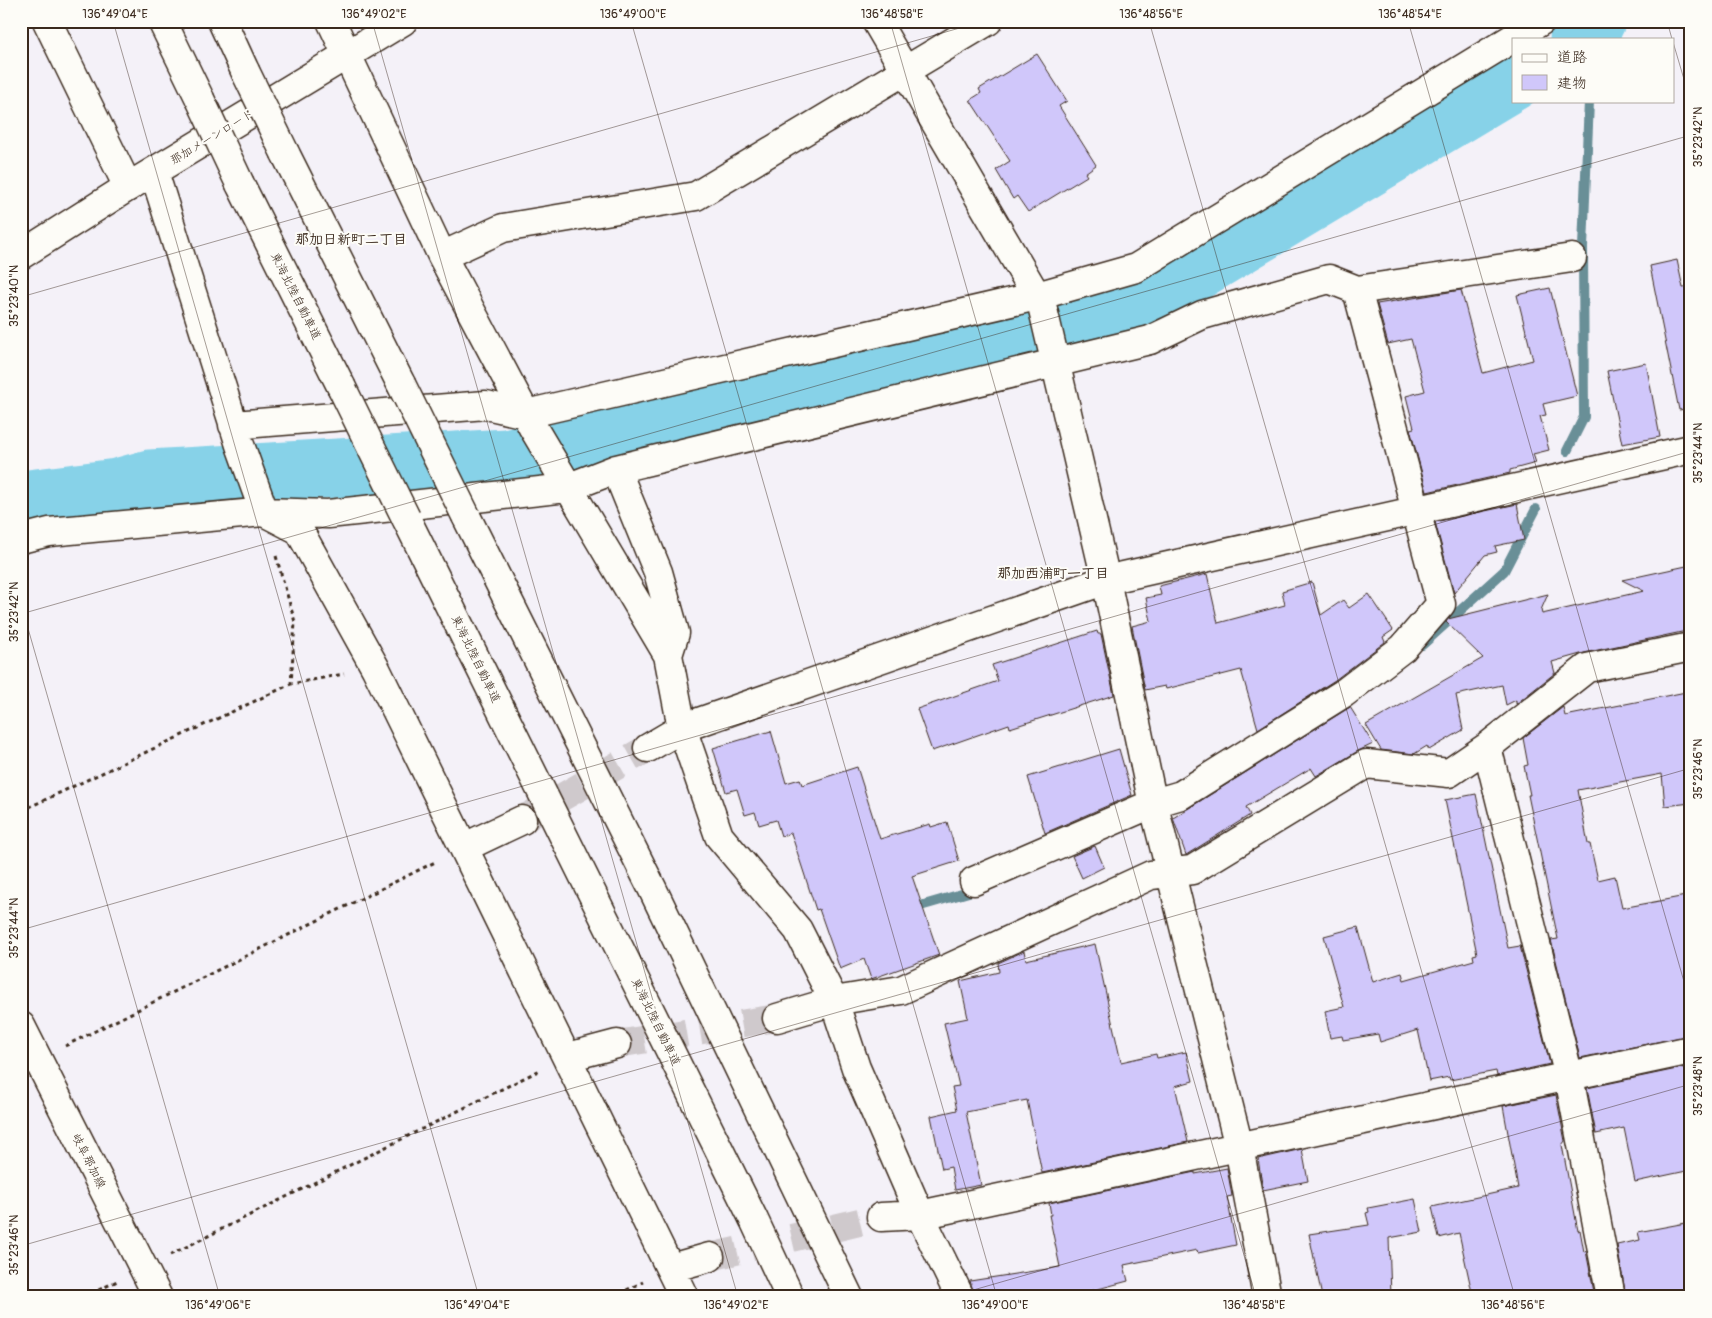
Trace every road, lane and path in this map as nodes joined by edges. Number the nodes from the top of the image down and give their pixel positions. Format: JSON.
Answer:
{"nodes":[{"id":1,"x":47,"y":21,"type":"edge"},
{"id":2,"x":162,"y":21,"type":"edge"},
{"id":3,"x":222,"y":21,"type":"edge"},
{"id":4,"x":331,"y":21,"type":"edge"},
{"id":5,"x":403,"y":21,"type":"edge"},
{"id":6,"x":876,"y":21,"type":"edge"},
{"id":7,"x":988,"y":21,"type":"edge"},
{"id":8,"x":1541,"y":21,"type":"edge"},
{"id":9,"x":1513,"y":38,"type":"edge"},
{"id":10,"x":1512,"y":39,"type":"edge"},
{"id":11,"x":346,"y":55,"type":"junction"},
{"id":12,"x":907,"y":71,"type":"junction"},
{"id":13,"x":154,"y":172,"type":"junction"},
{"id":14,"x":128,"y":187,"type":"junction"},
{"id":15,"x":21,"y":255,"type":"edge"},
{"id":16,"x":442,"y":256,"type":"junction"},
{"id":17,"x":1572,"y":258,"type":"dead end"},
{"id":18,"x":1357,"y":290,"type":"junction"},
{"id":19,"x":1040,"y":300,"type":"junction"},
{"id":20,"x":1054,"y":357,"type":"junction"},
{"id":21,"x":529,"y":420,"type":"junction"},
{"id":22,"x":237,"y":435,"type":"junction"},
{"id":23,"x":1691,"y":449,"type":"edge"},
{"id":24,"x":616,"y":469,"type":"junction"},
{"id":25,"x":562,"y":480,"type":"junction"},
{"id":26,"x":1415,"y":511,"type":"junction"},
{"id":27,"x":264,"y":512,"type":"junction"},
{"id":28,"x":21,"y":539,"type":"edge"},
{"id":29,"x":1106,"y":580,"type":"junction"},
{"id":30,"x":1691,"y":647,"type":"edge"},
{"id":31,"x":668,"y":655,"type":"junction"},
{"id":32,"x":376,"y":668,"type":"junction"},
{"id":33,"x":291,"y":684,"type":"junction"},
{"id":34,"x":682,"y":728,"type":"junction"},
{"id":35,"x":1487,"y":747,"type":"junction"},
{"id":36,"x":648,"y":748,"type":"tunnel mouth"},
{"id":37,"x":1154,"y":803,"type":"junction"},
{"id":38,"x":21,"y":811,"type":"edge"},
{"id":39,"x":522,"y":820,"type":"tunnel mouth"},
{"id":40,"x":465,"y":847,"type":"junction"},
{"id":41,"x":1170,"y":871,"type":"junction"},
{"id":42,"x":974,"y":881,"type":"dead end"},
{"id":43,"x":834,"y":1001,"type":"junction"},
{"id":44,"x":777,"y":1018,"type":"tunnel mouth"},
{"id":45,"x":21,"y":1026,"type":"edge"},
{"id":46,"x":617,"y":1044,"type":"tunnel mouth"},
{"id":47,"x":1691,"y":1050,"type":"edge"},
{"id":48,"x":568,"y":1057,"type":"junction"},
{"id":49,"x":38,"y":1060,"type":"junction"},
{"id":50,"x":1569,"y":1076,"type":"junction"},
{"id":51,"x":1239,"y":1147,"type":"junction"},
{"id":52,"x":920,"y":1215,"type":"junction"},
{"id":53,"x":882,"y":1217,"type":"tunnel mouth"},
{"id":54,"x":710,"y":1257,"type":"tunnel mouth"},
{"id":55,"x":143,"y":1268,"type":"junction"},
{"id":56,"x":670,"y":1268,"type":"junction"},
{"id":57,"x":158,"y":1297,"type":"edge"},
{"id":58,"x":684,"y":1297,"type":"edge"},
{"id":59,"x":790,"y":1297,"type":"edge"},
{"id":60,"x":849,"y":1297,"type":"edge"},
{"id":61,"x":960,"y":1297,"type":"edge"},
{"id":62,"x":1267,"y":1297,"type":"edge"},
{"id":63,"x":1611,"y":1297,"type":"edge"}],
"edges":[{"from":1,"to":14,"type":"main road"},
{"from":2,"to":59,"type":"main road","name":"東海北陸自動車道","bridge":true},
{"from":3,"to":60,"type":"main road","bridge":true},
{"from":4,"to":11,"type":"main road"},
{"from":5,"to":11,"type":"main road","name":"那加メーンロード"},
{"from":6,"to":12,"type":"main road"},
{"from":7,"to":12,"type":"main road"},
{"from":8,"to":9,"type":"main road"},
{"from":10,"to":19,"type":"main road"},
{"from":11,"to":13,"type":"main road","name":"那加メーンロード"},
{"from":11,"to":16,"type":"main road"},
{"from":12,"to":16,"type":"main road"},
{"from":12,"to":19,"type":"main road"},
{"from":13,"to":14,"type":"main road","name":"那加メーンロード"},
{"from":13,"to":22,"type":"main road"},
{"from":14,"to":15,"type":"main road","name":"那加メーンロード"},
{"from":16,"to":21,"type":"main road"},
{"from":17,"to":18,"type":"main road"},
{"from":18,"to":20,"type":"main road"},
{"from":18,"to":26,"type":"main road"},
{"from":19,"to":20,"type":"main road"},
{"from":19,"to":21,"type":"main road"},
{"from":20,"to":24,"type":"main road"},
{"from":20,"to":29,"type":"main road"},
{"from":21,"to":22,"type":"main road"},
{"from":21,"to":25,"type":"main road"},
{"from":22,"to":27,"type":"main road"},
{"from":23,"to":26,"type":"main road"},
{"from":24,"to":25,"type":"main road"},
{"from":24,"to":31,"type":"main road"},
{"from":25,"to":27,"type":"main road"},
{"from":25,"to":31,"type":"main road"},
{"from":26,"to":29,"type":"main road"},
{"from":26,"to":37,"type":"main road"},
{"from":27,"to":28,"type":"main road"},
{"from":27,"to":32,"type":"main road"},
{"from":27,"to":33,"type":"path"},
{"from":29,"to":34,"type":"main road"},
{"from":29,"to":37,"type":"main road"},
{"from":30,"to":35,"type":"main road"},
{"from":31,"to":34,"type":"main road"},
{"from":32,"to":33,"type":"path"},
{"from":32,"to":40,"type":"main road"},
{"from":33,"to":38,"type":"path"},
{"from":34,"to":36,"type":"main road"},
{"from":34,"to":43,"type":"main road"},
{"from":35,"to":41,"type":"main road"},
{"from":35,"to":50,"type":"main road"},
{"from":37,"to":41,"type":"main road"},
{"from":37,"to":42,"type":"main road"},
{"from":39,"to":40,"type":"main road"},
{"from":40,"to":48,"type":"main road"},
{"from":40,"to":49,"type":"path"},
{"from":41,"to":43,"type":"main road"},
{"from":41,"to":51,"type":"main road"},
{"from":43,"to":44,"type":"main road"},
{"from":43,"to":52,"type":"main road"},
{"from":45,"to":49,"type":"main road","name":"岐阜那加線"},
{"from":46,"to":48,"type":"main road"},
{"from":47,"to":50,"type":"main road"},
{"from":48,"to":55,"type":"path"},
{"from":48,"to":56,"type":"main road"},
{"from":49,"to":55,"type":"main road","name":"岐阜那加線"},
{"from":50,"to":51,"type":"main road"},
{"from":50,"to":63,"type":"main road"},
{"from":51,"to":52,"type":"main road"},
{"from":51,"to":62,"type":"main road"},
{"from":52,"to":53,"type":"main road"},
{"from":52,"to":61,"type":"main road"},
{"from":54,"to":56,"type":"main road"},
{"from":55,"to":57,"type":"main road","name":"岐阜那加線"},
{"from":56,"to":58,"type":"main road"}]}
